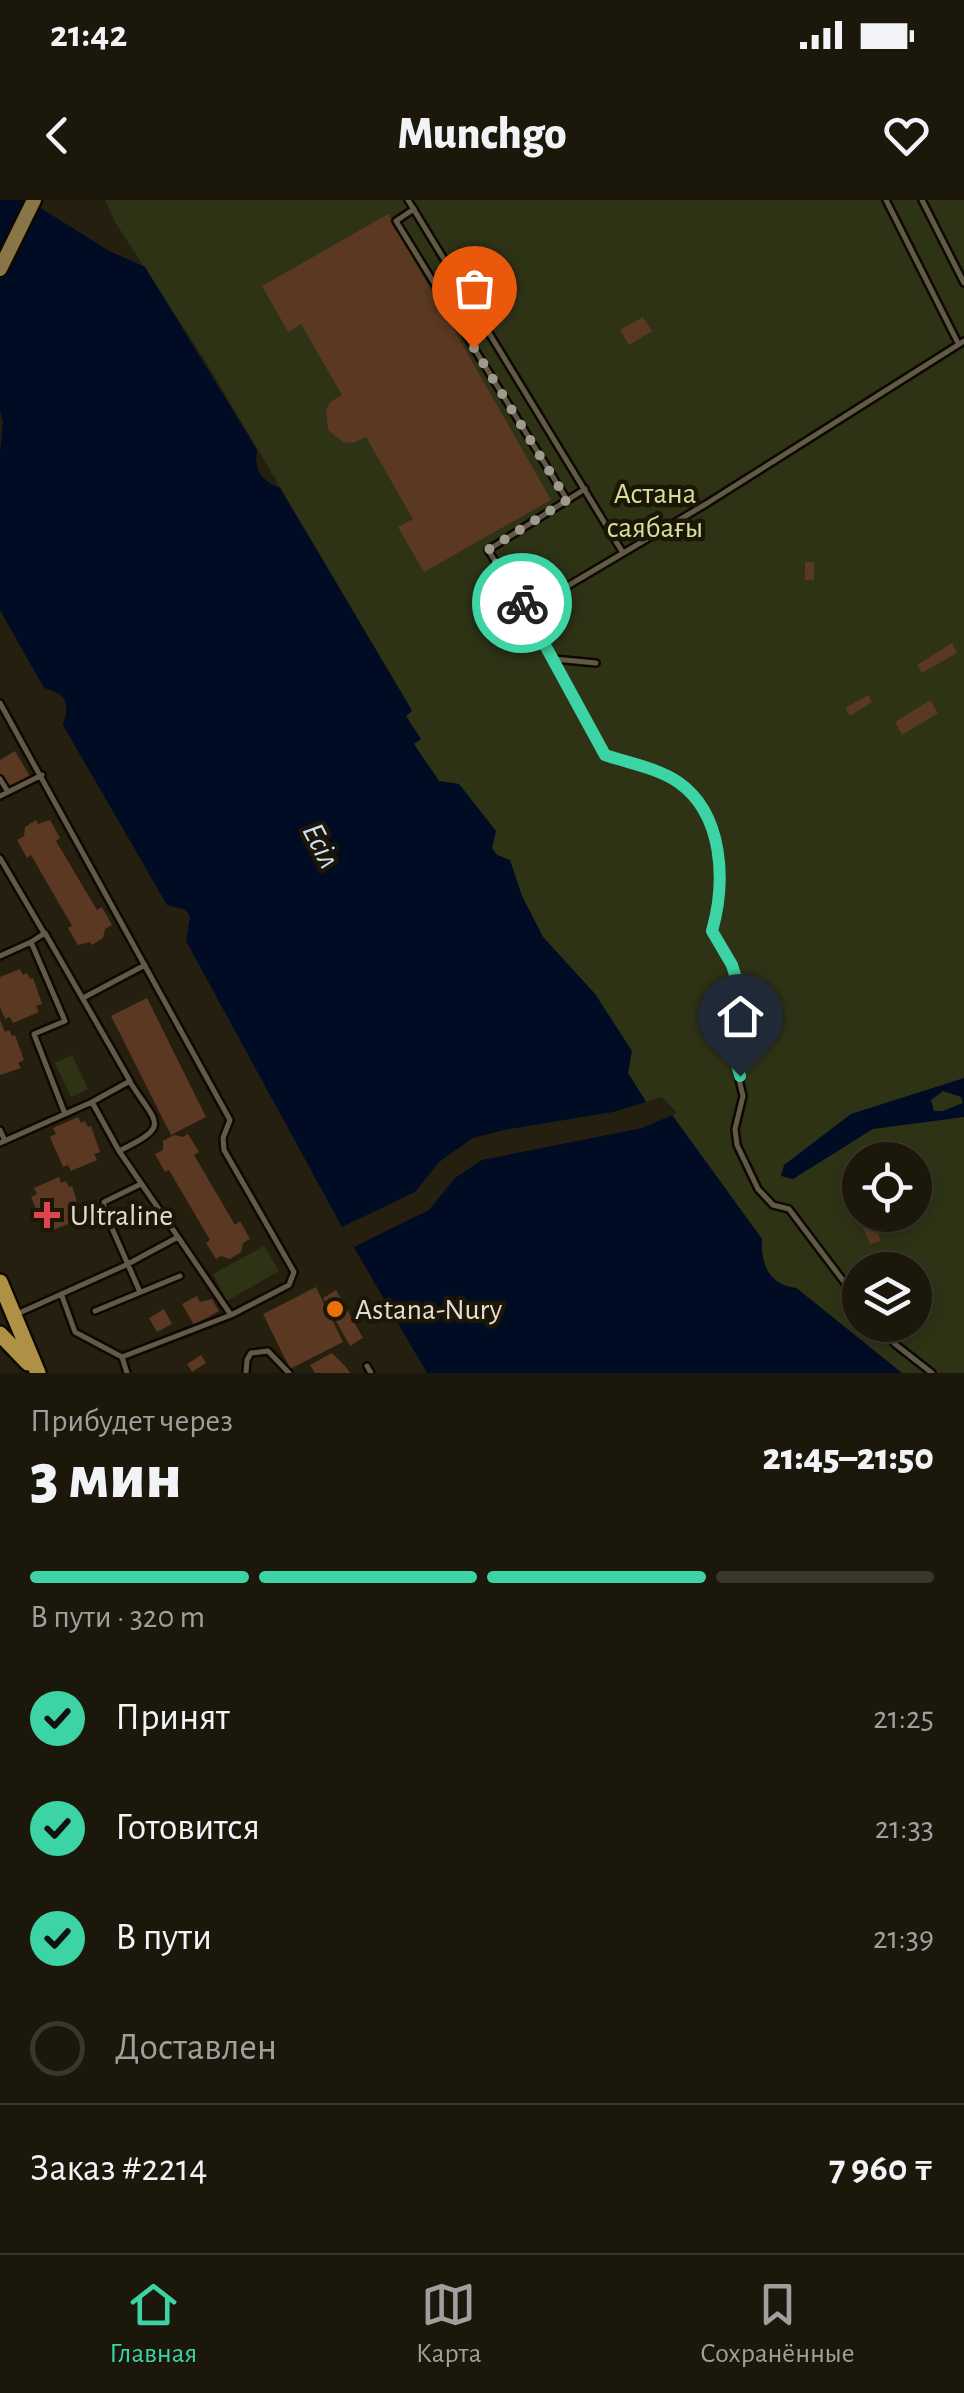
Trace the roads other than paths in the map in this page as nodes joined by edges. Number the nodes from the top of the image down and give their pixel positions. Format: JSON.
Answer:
{"nodes":[{"id":1,"x":33,"y":200,"type":"edge"},
{"id":2,"x":408,"y":200,"type":"edge"},
{"id":3,"x":886,"y":200,"type":"edge"},
{"id":4,"x":922,"y":200,"type":"edge"},
{"id":5,"x":414,"y":209,"type":"junction"},
{"id":6,"x":0,"y":252,"type":"edge"},
{"id":7,"x":0,"y":269,"type":"edge"},
{"id":8,"x":963,"y":279,"type":"edge"},
{"id":9,"x":961,"y":342,"type":"edge"},
{"id":10,"x":585,"y":488,"type":"junction"},
{"id":11,"x":567,"y":500,"type":"junction"},
{"id":12,"x":623,"y":552,"type":"junction"},
{"id":13,"x":526,"y":610,"type":"junction"},
{"id":14,"x":553,"y":659,"type":"junction"},
{"id":15,"x":596,"y":664,"type":"dead end"},
{"id":16,"x":0,"y":703,"type":"edge"},
{"id":17,"x":42,"y":774,"type":"junction"},
{"id":18,"x":0,"y":779,"type":"edge"},
{"id":19,"x":8,"y":792,"type":"junction"},
{"id":20,"x":0,"y":796,"type":"edge"},
{"id":21,"x":0,"y":858,"type":"edge"},
{"id":22,"x":44,"y":934,"type":"junction"},
{"id":23,"x":31,"y":942,"type":"junction"},
{"id":24,"x":0,"y":956,"type":"edge"},
{"id":25,"x":144,"y":965,"type":"junction"},
{"id":26,"x":83,"y":998,"type":"junction"},
{"id":27,"x":130,"y":1082,"type":"junction"},
{"id":28,"x":92,"y":1102,"type":"junction"},
{"id":29,"x":65,"y":1114,"type":"junction"},
{"id":30,"x":0,"y":1130,"type":"edge"},
{"id":31,"x":2,"y":1142,"type":"edge"},
{"id":32,"x":119,"y":1152,"type":"junction"},
{"id":33,"x":141,"y":1184,"type":"junction"},
{"id":34,"x":178,"y":1236,"type":"junction"},
{"id":35,"x":126,"y":1265,"type":"junction"},
{"id":36,"x":180,"y":1276,"type":"dead end"},
{"id":37,"x":842,"y":1279,"type":"edge"},
{"id":38,"x":0,"y":1282,"type":"edge"},
{"id":39,"x":140,"y":1292,"type":"junction"},
{"id":40,"x":62,"y":1296,"type":"junction"},
{"id":41,"x":95,"y":1311,"type":"dead end"},
{"id":42,"x":231,"y":1315,"type":"junction"},
{"id":43,"x":7,"y":1316,"type":"edge"},
{"id":44,"x":0,"y":1334,"type":"edge"},
{"id":45,"x":893,"y":1342,"type":"edge"},
{"id":46,"x":122,"y":1357,"type":"junction"},
{"id":47,"x":32,"y":1368,"type":"edge"},
{"id":48,"x":128,"y":1373,"type":"edge"},
{"id":49,"x":246,"y":1373,"type":"edge"},
{"id":50,"x":290,"y":1373,"type":"edge"},
{"id":51,"x":932,"y":1373,"type":"edge"}],
"edges":[{"from":1,"to":6,"type":"main road"},
{"from":1,"to":7,"type":"main road"},
{"from":2,"to":5,"type":"lane"},
{"from":3,"to":9,"type":"lane"},
{"from":4,"to":8,"type":"lane"},
{"from":5,"to":10,"type":"lane"},
{"from":5,"to":11,"type":"lane"},
{"from":9,"to":12,"type":"lane"},
{"from":10,"to":11,"type":"lane"},
{"from":10,"to":12,"type":"lane"},
{"from":11,"to":13,"type":"lane"},
{"from":12,"to":13,"type":"lane"},
{"from":13,"to":14,"type":"lane"},
{"from":14,"to":15,"type":"lane"},
{"from":14,"to":37,"type":"lane"},
{"from":16,"to":17,"type":"lane"},
{"from":17,"to":19,"type":"lane"},
{"from":17,"to":25,"type":"lane"},
{"from":18,"to":19,"type":"lane"},
{"from":19,"to":20,"type":"lane"},
{"from":21,"to":22,"type":"lane"},
{"from":22,"to":23,"type":"lane"},
{"from":22,"to":26,"type":"lane"},
{"from":23,"to":24,"type":"lane"},
{"from":23,"to":29,"type":"lane"},
{"from":25,"to":26,"type":"lane"},
{"from":25,"to":42,"type":"lane"},
{"from":26,"to":27,"type":"lane"},
{"from":27,"to":28,"type":"lane"},
{"from":27,"to":32,"type":"lane"},
{"from":28,"to":29,"type":"lane"},
{"from":28,"to":32,"type":"lane"},
{"from":29,"to":31,"type":"lane"},
{"from":30,"to":31,"type":"lane"},
{"from":32,"to":33,"type":"lane"},
{"from":33,"to":34,"type":"lane"},
{"from":33,"to":35,"type":"lane"},
{"from":34,"to":35,"type":"lane"},
{"from":34,"to":42,"type":"lane"},
{"from":35,"to":39,"type":"lane"},
{"from":35,"to":40,"type":"lane"},
{"from":36,"to":39,"type":"lane"},
{"from":38,"to":43,"type":"main road"},
{"from":39,"to":41,"type":"lane"},
{"from":40,"to":43,"type":"lane"},
{"from":40,"to":46,"type":"lane"},
{"from":42,"to":46,"type":"lane"},
{"from":43,"to":47,"type":"main road"},
{"from":44,"to":47,"type":"main road"},
{"from":45,"to":51,"type":"lane"},
{"from":46,"to":48,"type":"lane"},
{"from":49,"to":50,"type":"lane"}]}
